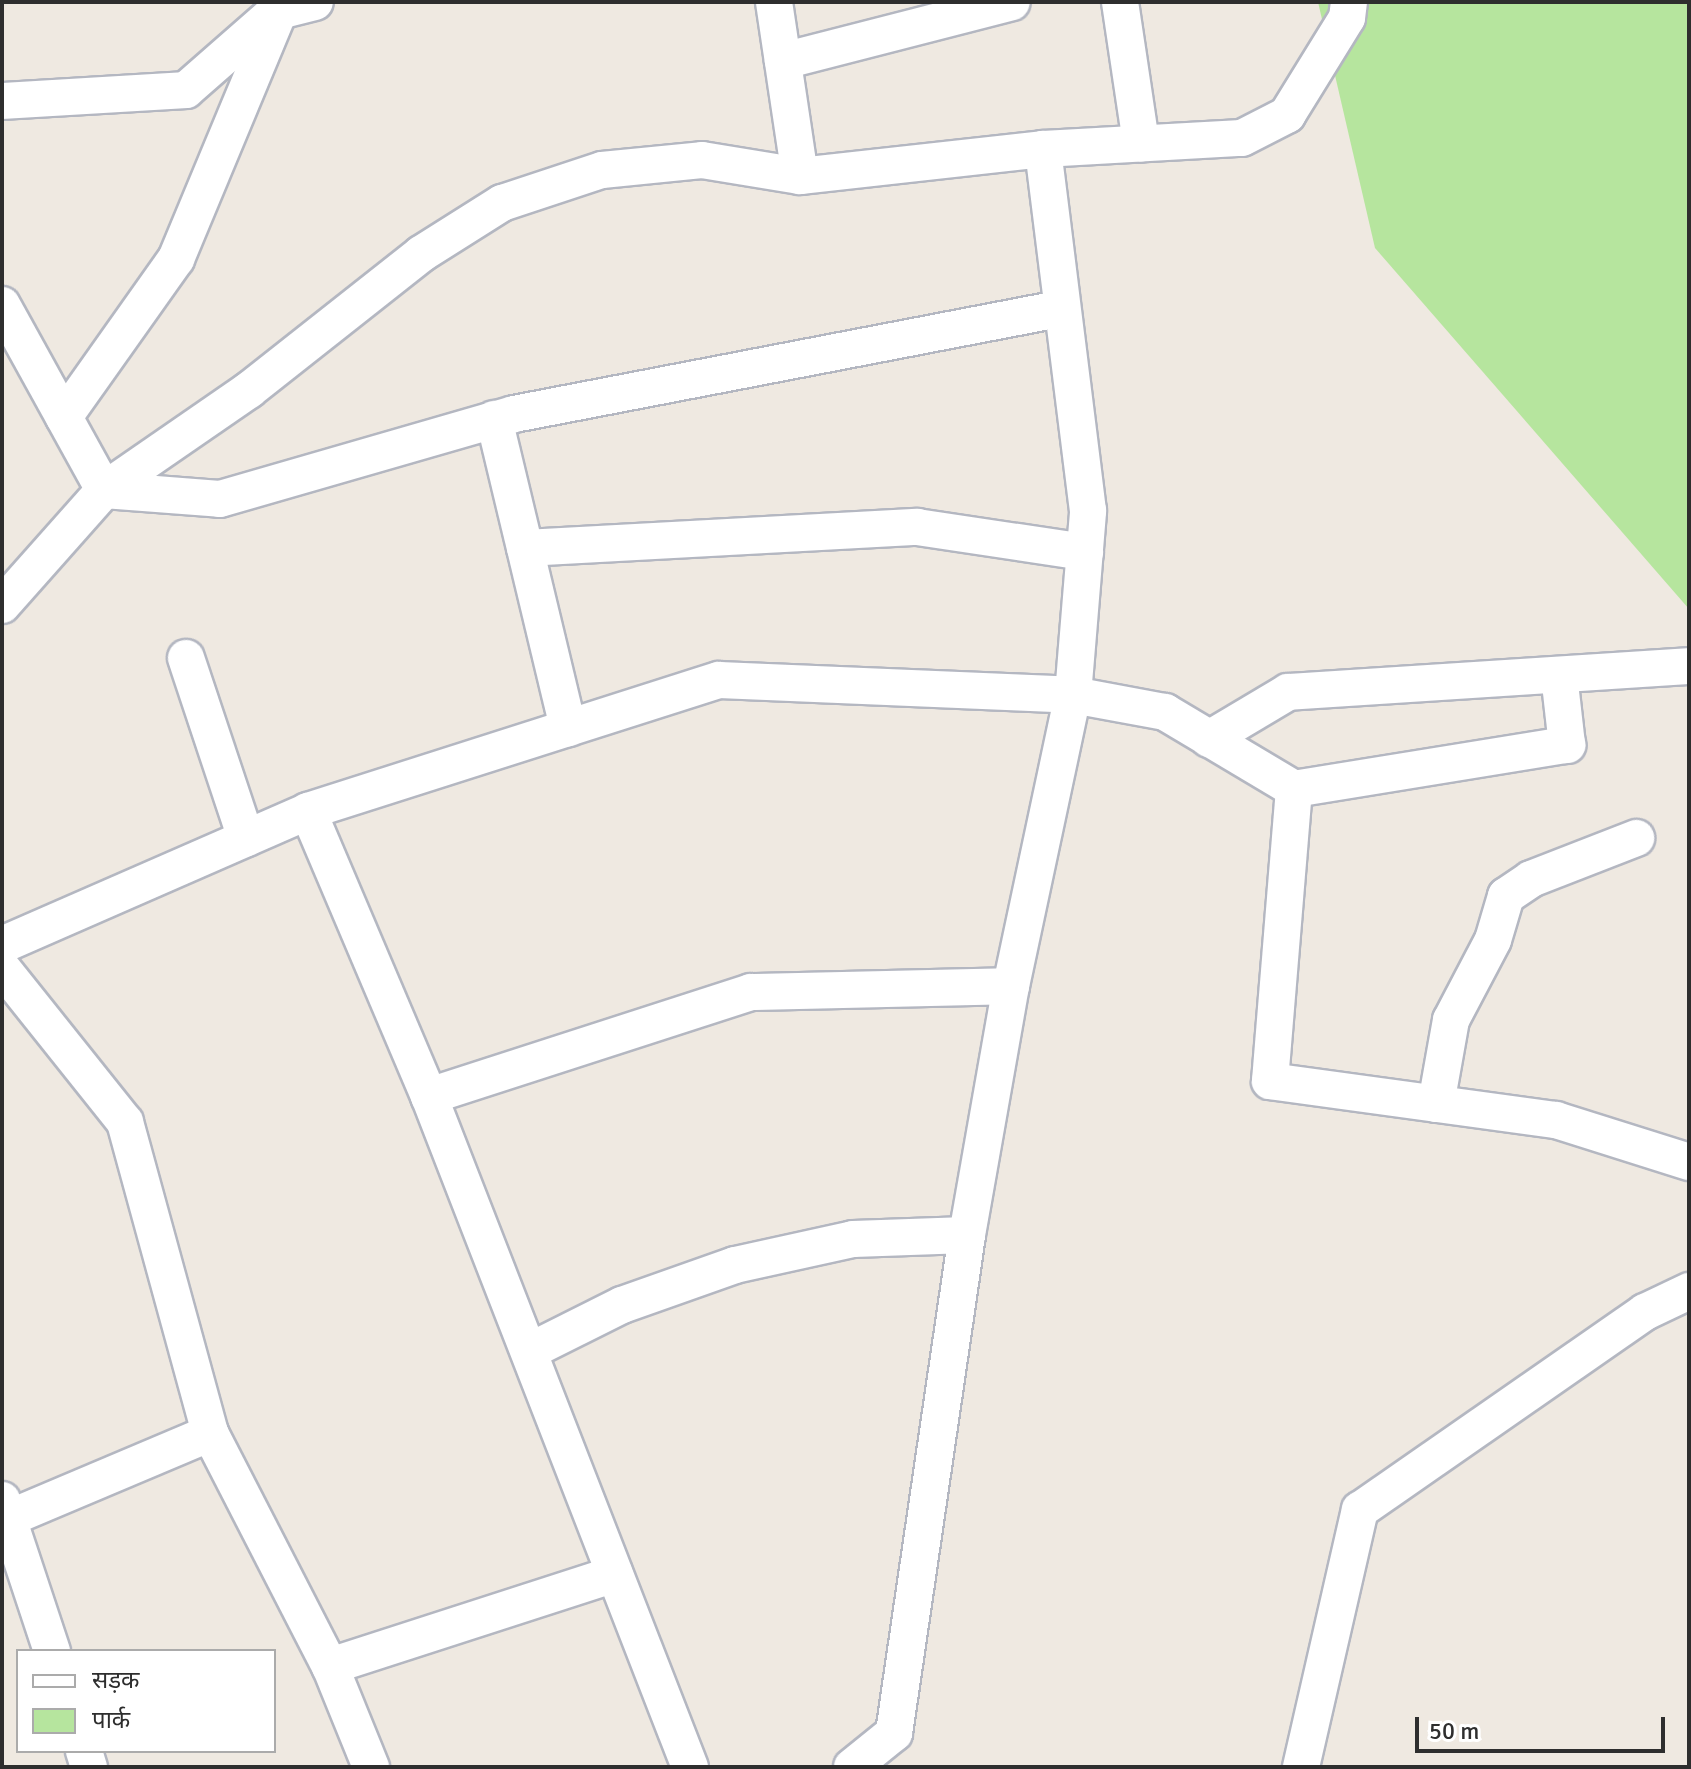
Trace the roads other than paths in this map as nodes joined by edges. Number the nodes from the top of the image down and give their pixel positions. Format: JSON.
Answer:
{"nodes":[{"id":1,"x":315,"y":2,"type":"edge"},
{"id":2,"x":774,"y":2,"type":"edge"},
{"id":3,"x":1012,"y":2,"type":"edge"},
{"id":4,"x":1120,"y":2,"type":"edge"},
{"id":5,"x":1349,"y":2,"type":"edge"},
{"id":6,"x":279,"y":7,"type":"edge"},
{"id":7,"x":783,"y":61,"type":"junction"},
{"id":8,"x":2,"y":101,"type":"edge"},
{"id":9,"x":1141,"y":143,"type":"junction"},
{"id":10,"x":1043,"y":149,"type":"junction"},
{"id":11,"x":800,"y":176,"type":"junction"},
{"id":12,"x":2,"y":305,"type":"edge"},
{"id":13,"x":1059,"y":309,"type":"junction"},
{"id":14,"x":494,"y":419,"type":"junction"},
{"id":15,"x":70,"y":427,"type":"junction"},
{"id":16,"x":104,"y":490,"type":"junction"},
{"id":17,"x":525,"y":548,"type":"junction"},
{"id":18,"x":1085,"y":552,"type":"junction"},
{"id":19,"x":2,"y":605,"type":"edge"},
{"id":20,"x":186,"y":658,"type":"dead end"},
{"id":21,"x":1689,"y":666,"type":"edge"},
{"id":22,"x":1559,"y":675,"type":"junction"},
{"id":23,"x":1073,"y":695,"type":"junction"},
{"id":24,"x":568,"y":728,"type":"junction"},
{"id":25,"x":1209,"y":739,"type":"junction"},
{"id":26,"x":1294,"y":789,"type":"junction"},
{"id":27,"x":308,"y":811,"type":"junction"},
{"id":28,"x":246,"y":838,"type":"junction"},
{"id":29,"x":1636,"y":838,"type":"dead end"},
{"id":30,"x":2,"y":945,"type":"edge"},
{"id":31,"x":7,"y":986,"type":"edge"},
{"id":32,"x":1011,"y":986,"type":"junction"},
{"id":33,"x":429,"y":1096,"type":"junction"},
{"id":34,"x":1436,"y":1104,"type":"junction"},
{"id":35,"x":1689,"y":1162,"type":"edge"},
{"id":36,"x":967,"y":1235,"type":"junction"},
{"id":37,"x":1689,"y":1291,"type":"edge"},
{"id":38,"x":530,"y":1351,"type":"junction"},
{"id":39,"x":210,"y":1433,"type":"junction"},
{"id":40,"x":5,"y":1513,"type":"edge"},
{"id":41,"x":614,"y":1574,"type":"junction"},
{"id":42,"x":51,"y":1649,"type":"edge"},
{"id":43,"x":330,"y":1666,"type":"junction"},
{"id":44,"x":362,"y":1763,"type":"edge"},
{"id":45,"x":690,"y":1767,"type":"edge"},
{"id":46,"x":852,"y":1767,"type":"edge"},
{"id":47,"x":1301,"y":1767,"type":"edge"}],
"edges":[{"from":1,"to":6,"type":"street"},
{"from":2,"to":7,"type":"street"},
{"from":3,"to":7,"type":"street"},
{"from":4,"to":9,"type":"street"},
{"from":5,"to":9,"type":"street"},
{"from":6,"to":8,"type":"street"},
{"from":6,"to":15,"type":"street"},
{"from":7,"to":11,"type":"street"},
{"from":9,"to":10,"type":"street"},
{"from":10,"to":11,"type":"street"},
{"from":10,"to":13,"type":"street"},
{"from":11,"to":16,"type":"street"},
{"from":12,"to":15,"type":"street"},
{"from":13,"to":14,"type":"street"},
{"from":13,"to":18,"type":"street"},
{"from":14,"to":16,"type":"street"},
{"from":14,"to":17,"type":"street"},
{"from":15,"to":16,"type":"street"},
{"from":16,"to":19,"type":"street"},
{"from":17,"to":18,"type":"street"},
{"from":17,"to":24,"type":"street"},
{"from":18,"to":23,"type":"street"},
{"from":20,"to":28,"type":"street"},
{"from":21,"to":22,"type":"street"},
{"from":22,"to":25,"type":"street"},
{"from":22,"to":26,"type":"street"},
{"from":23,"to":24,"type":"street"},
{"from":23,"to":25,"type":"street"},
{"from":23,"to":32,"type":"street"},
{"from":24,"to":27,"type":"street"},
{"from":25,"to":26,"type":"street"},
{"from":26,"to":34,"type":"street"},
{"from":27,"to":28,"type":"street"},
{"from":27,"to":33,"type":"street"},
{"from":28,"to":30,"type":"street"},
{"from":29,"to":34,"type":"street"},
{"from":31,"to":39,"type":"street"},
{"from":32,"to":33,"type":"street"},
{"from":32,"to":36,"type":"street"},
{"from":33,"to":38,"type":"street"},
{"from":34,"to":35,"type":"street"},
{"from":36,"to":38,"type":"street"},
{"from":36,"to":46,"type":"street"},
{"from":37,"to":47,"type":"street"},
{"from":38,"to":41,"type":"street"},
{"from":39,"to":40,"type":"street"},
{"from":39,"to":43,"type":"street"},
{"from":40,"to":42,"type":"street"},
{"from":41,"to":43,"type":"street"},
{"from":41,"to":45,"type":"street"},
{"from":43,"to":44,"type":"street"}]}
